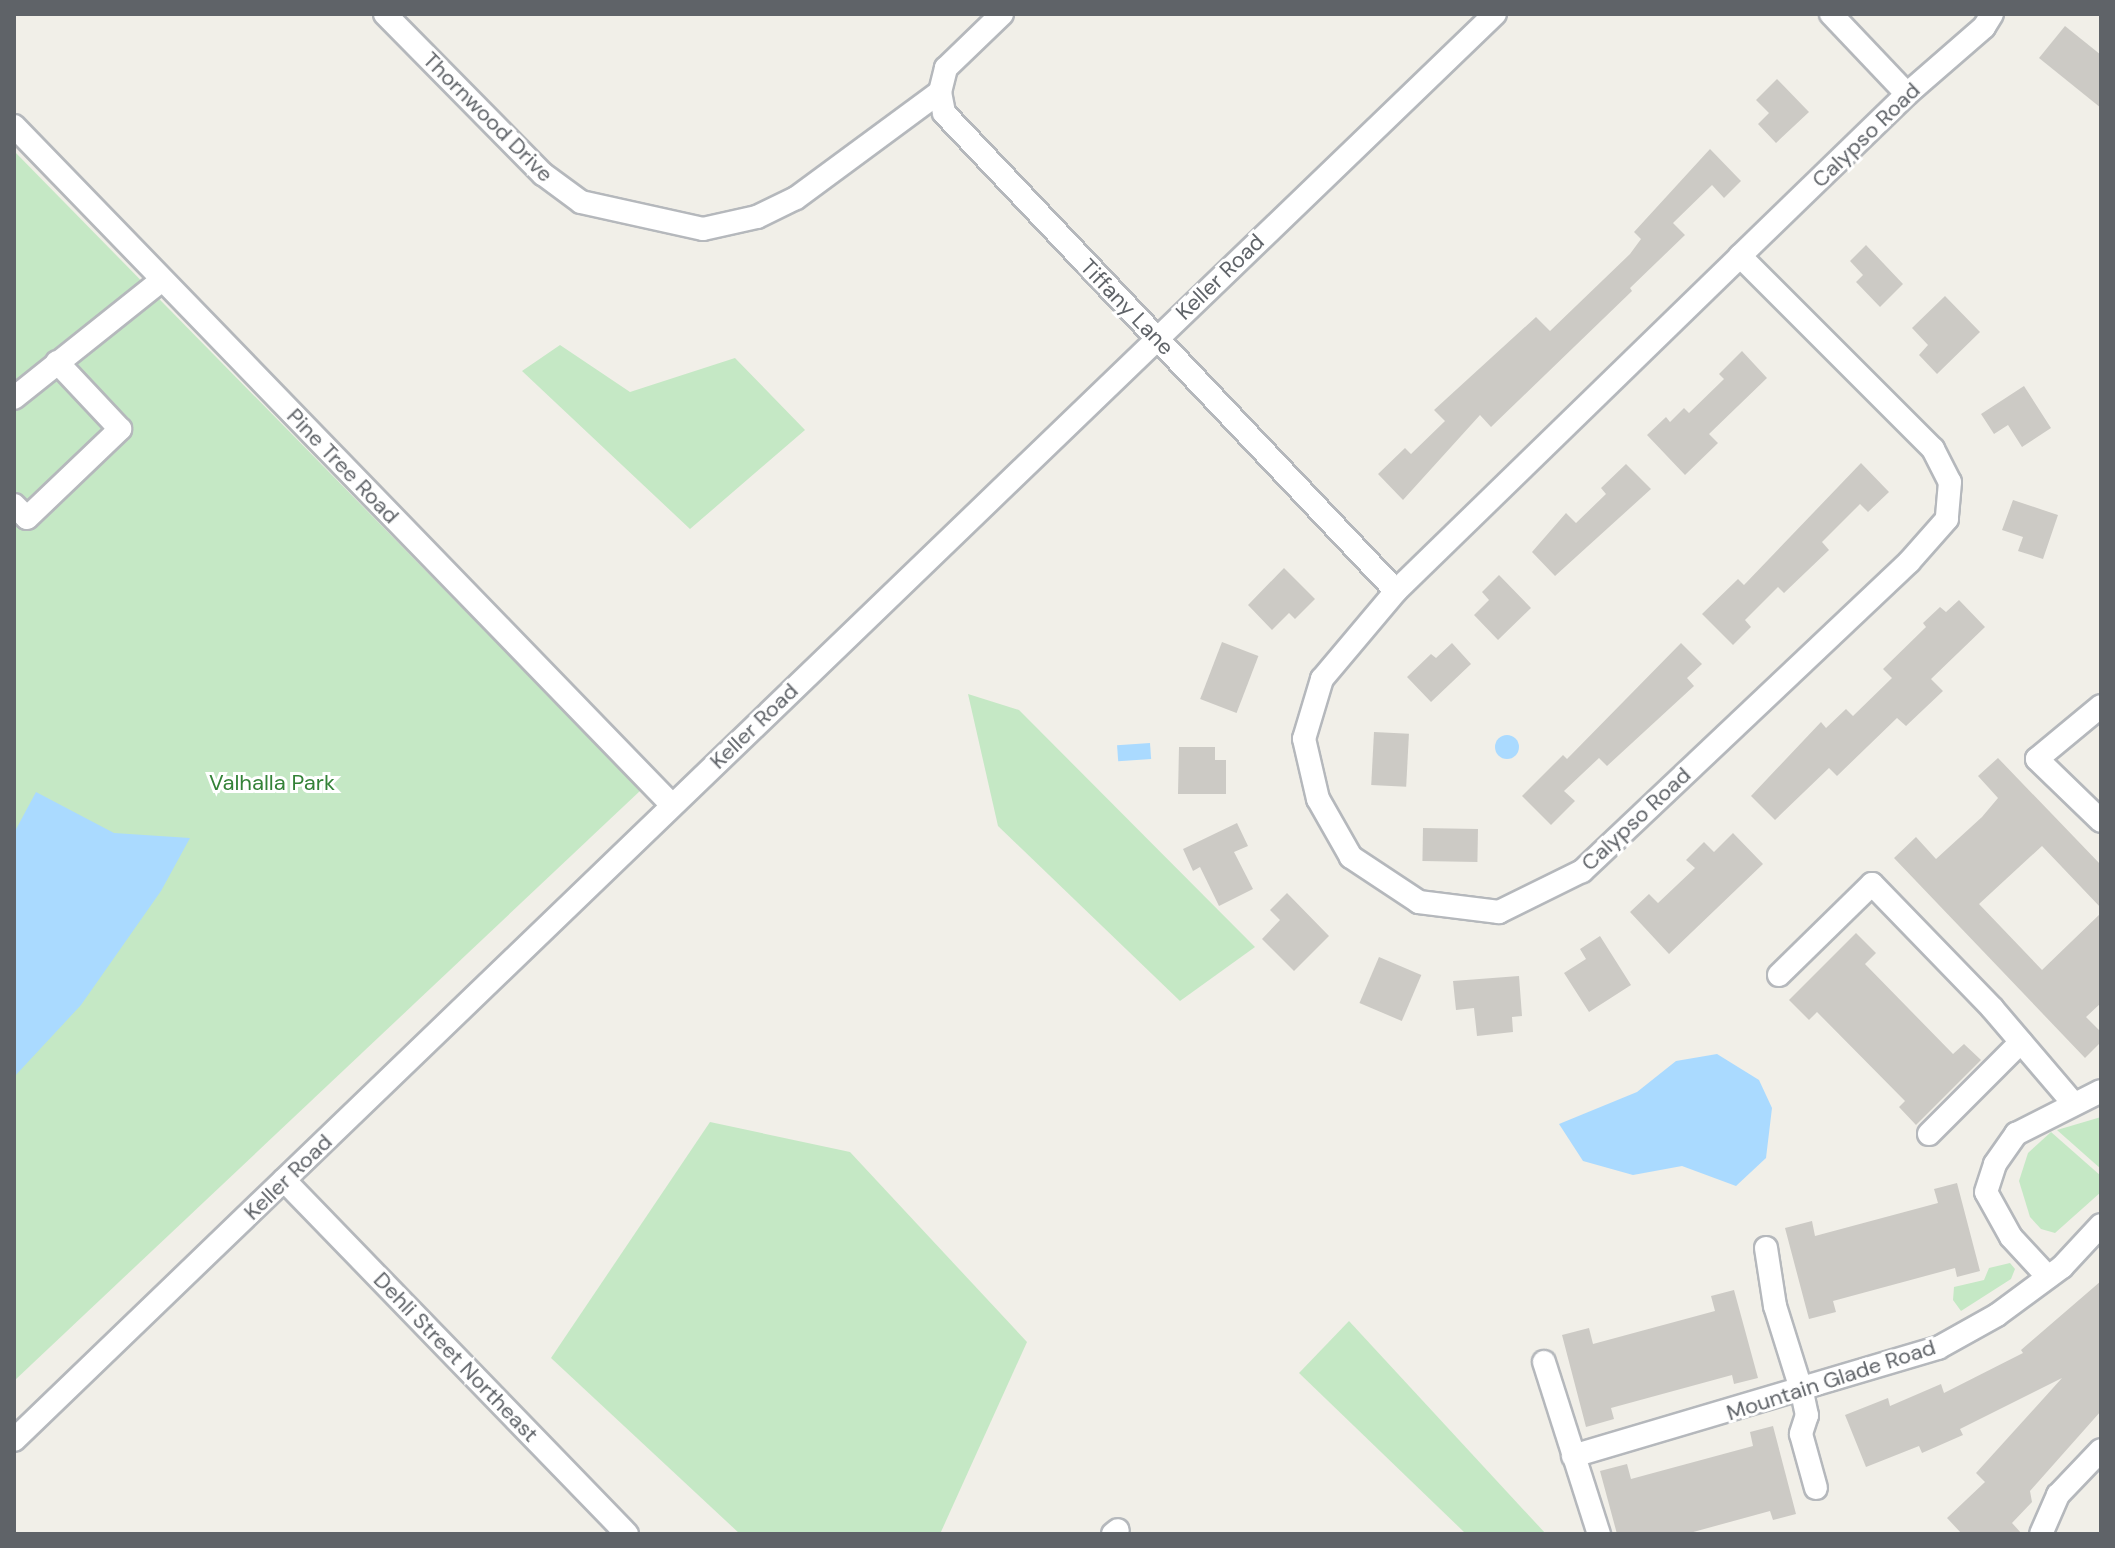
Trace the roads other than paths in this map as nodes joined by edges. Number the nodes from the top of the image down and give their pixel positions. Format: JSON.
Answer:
{"nodes":[{"id":1,"x":385,"y":14,"type":"edge"},
{"id":2,"x":1002,"y":14,"type":"edge"},
{"id":3,"x":1495,"y":14,"type":"edge"},
{"id":4,"x":1831,"y":14,"type":"edge"},
{"id":5,"x":1992,"y":14,"type":"edge"},
{"id":6,"x":940,"y":92,"type":"junction"},
{"id":7,"x":1907,"y":94,"type":"junction"},
{"id":8,"x":14,"y":126,"type":"edge"},
{"id":9,"x":1740,"y":256,"type":"junction"},
{"id":10,"x":162,"y":280,"type":"junction"},
{"id":11,"x":1156,"y":338,"type":"junction"},
{"id":12,"x":57,"y":362,"type":"junction"},
{"id":13,"x":14,"y":398,"type":"edge"},
{"id":14,"x":14,"y":505,"type":"edge"},
{"id":15,"x":1396,"y":591,"type":"junction"},
{"id":16,"x":2101,"y":706,"type":"edge"},
{"id":17,"x":672,"y":805,"type":"junction"},
{"id":18,"x":2101,"y":821,"type":"edge"},
{"id":19,"x":1779,"y":975,"type":"dead end"},
{"id":20,"x":2021,"y":1042,"type":"junction"},
{"id":21,"x":2101,"y":1091,"type":"edge"},
{"id":22,"x":2074,"y":1104,"type":"junction"},
{"id":23,"x":1929,"y":1134,"type":"dead end"},
{"id":24,"x":284,"y":1180,"type":"junction"},
{"id":25,"x":2101,"y":1225,"type":"edge"},
{"id":26,"x":1766,"y":1248,"type":"dead end"},
{"id":27,"x":2048,"y":1277,"type":"junction"},
{"id":28,"x":1544,"y":1362,"type":"dead end"},
{"id":29,"x":1802,"y":1392,"type":"junction"},
{"id":30,"x":14,"y":1440,"type":"edge"},
{"id":31,"x":2101,"y":1450,"type":"edge"},
{"id":32,"x":1573,"y":1456,"type":"junction"},
{"id":33,"x":1816,"y":1488,"type":"dead end"},
{"id":34,"x":627,"y":1534,"type":"edge"},
{"id":35,"x":1599,"y":1534,"type":"edge"},
{"id":36,"x":2041,"y":1534,"type":"edge"}],
"edges":[{"from":1,"to":6,"type":"street","name":"Thornwood Drive"},
{"from":2,"to":6,"type":"street"},
{"from":3,"to":11,"type":"street","name":"Keller Road"},
{"from":4,"to":7,"type":"street"},
{"from":5,"to":7,"type":"street","name":"Calypso Road"},
{"from":6,"to":11,"type":"street","name":"Tiffany Lane"},
{"from":7,"to":9,"type":"street","name":"Calypso Road"},
{"from":8,"to":10,"type":"street","name":"Pine Tree Road"},
{"from":9,"to":15,"type":"street","name":"Calypso Road"},
{"from":9,"to":15,"type":"street","name":"Calypso Road"},
{"from":10,"to":12,"type":"street"},
{"from":10,"to":17,"type":"street","name":"Pine Tree Road"},
{"from":11,"to":15,"type":"street","name":"Tiffany Lane"},
{"from":11,"to":17,"type":"street","name":"Keller Road"},
{"from":12,"to":13,"type":"street"},
{"from":12,"to":14,"type":"street"},
{"from":16,"to":18,"type":"street"},
{"from":17,"to":24,"type":"street","name":"Keller Road"},
{"from":19,"to":20,"type":"street"},
{"from":20,"to":22,"type":"street"},
{"from":20,"to":23,"type":"street"},
{"from":21,"to":22,"type":"street"},
{"from":22,"to":27,"type":"street"},
{"from":24,"to":30,"type":"street","name":"Keller Road"},
{"from":24,"to":34,"type":"street","name":"Dehli Street Northeast"},
{"from":25,"to":27,"type":"street","name":"Mountain Glade Road"},
{"from":26,"to":29,"type":"street"},
{"from":27,"to":29,"type":"street","name":"Mountain Glade Road"},
{"from":28,"to":32,"type":"street"},
{"from":29,"to":32,"type":"street","name":"Mountain Glade Road"},
{"from":29,"to":33,"type":"street"},
{"from":31,"to":36,"type":"street"},
{"from":32,"to":35,"type":"street"}]}
